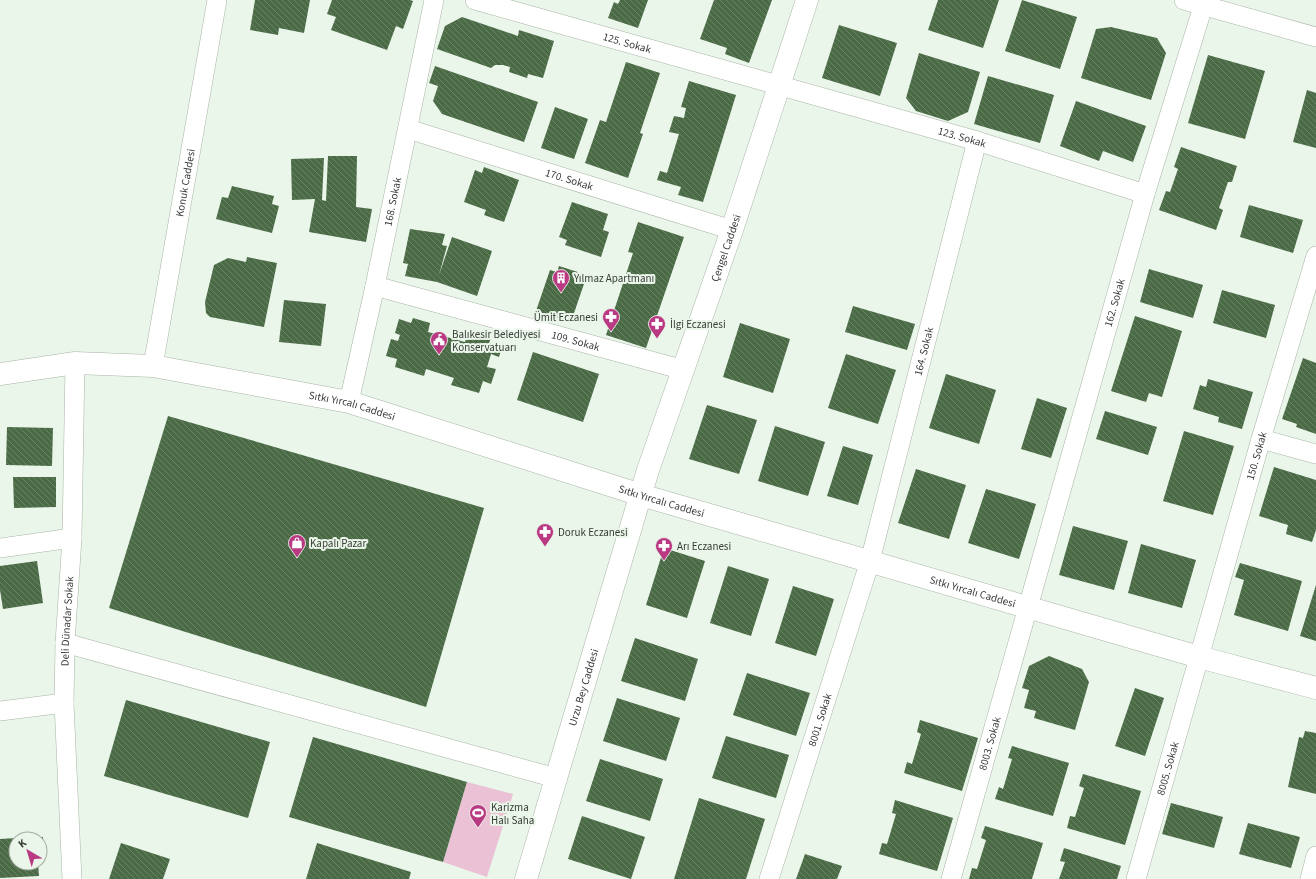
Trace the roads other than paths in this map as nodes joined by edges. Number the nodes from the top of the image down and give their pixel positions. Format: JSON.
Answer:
{"nodes":[{"id":1,"x":217,"y":0,"type":"edge"},
{"id":2,"x":434,"y":0,"type":"edge"},
{"id":3,"x":475,"y":0,"type":"edge"},
{"id":4,"x":807,"y":0,"type":"edge"},
{"id":5,"x":1184,"y":0,"type":"edge"},
{"id":6,"x":1204,"y":3,"type":"edge"},
{"id":7,"x":1316,"y":37,"type":"edge"},
{"id":8,"x":778,"y":85,"type":"junction"},
{"id":9,"x":408,"y":128,"type":"junction"},
{"id":10,"x":977,"y":141,"type":"junction"},
{"id":11,"x":1145,"y":194,"type":"junction"},
{"id":12,"x":732,"y":230,"type":"junction"},
{"id":13,"x":1316,"y":256,"type":"edge"},
{"id":14,"x":375,"y":286,"type":"junction"},
{"id":15,"x":75,"y":363,"type":"junction"},
{"id":16,"x":153,"y":366,"type":"junction"},
{"id":17,"x":684,"y":370,"type":"junction"},
{"id":18,"x":0,"y":374,"type":"edge"},
{"id":19,"x":348,"y":402,"type":"junction"},
{"id":20,"x":1261,"y":439,"type":"junction"},
{"id":21,"x":1316,"y":454,"type":"edge"},
{"id":22,"x":641,"y":495,"type":"junction"},
{"id":23,"x":72,"y":538,"type":"junction"},
{"id":24,"x":0,"y":548,"type":"edge"},
{"id":25,"x":870,"y":562,"type":"junction"},
{"id":26,"x":1029,"y":607,"type":"junction"},
{"id":27,"x":65,"y":643,"type":"junction"},
{"id":28,"x":1199,"y":657,"type":"junction"},
{"id":29,"x":1316,"y":688,"type":"edge"},
{"id":30,"x":64,"y":703,"type":"junction"},
{"id":31,"x":0,"y":711,"type":"edge"},
{"id":32,"x":556,"y":778,"type":"junction"},
{"id":33,"x":1316,"y":856,"type":"edge"},
{"id":34,"x":72,"y":879,"type":"edge"},
{"id":35,"x":526,"y":879,"type":"edge"},
{"id":36,"x":769,"y":879,"type":"edge"},
{"id":37,"x":951,"y":879,"type":"edge"},
{"id":38,"x":1136,"y":879,"type":"edge"},
{"id":39,"x":1310,"y":879,"type":"edge"}],
"edges":[{"from":1,"to":16,"type":"street","name":"Konuk Caddesi"},
{"from":2,"to":9,"type":"street","name":"168. Sokak"},
{"from":3,"to":8,"type":"street","name":"125. Sokak"},
{"from":4,"to":8,"type":"main road","name":"Çengel Caddesi"},
{"from":5,"to":6,"type":"street"},
{"from":6,"to":7,"type":"street"},
{"from":6,"to":11,"type":"street","name":"162. Sokak"},
{"from":8,"to":10,"type":"street","name":"123. Sokak"},
{"from":8,"to":12,"type":"main road","name":"Çengel Caddesi"},
{"from":9,"to":12,"type":"street","name":"170. Sokak"},
{"from":9,"to":14,"type":"street","name":"168. Sokak"},
{"from":10,"to":11,"type":"street","name":"123. Sokak"},
{"from":10,"to":25,"type":"street","name":"164. Sokak"},
{"from":11,"to":26,"type":"street","name":"162. Sokak"},
{"from":12,"to":17,"type":"main road","name":"Çengel Caddesi"},
{"from":13,"to":20,"type":"street","name":"150. Sokak"},
{"from":14,"to":17,"type":"street","name":"109. Sokak"},
{"from":14,"to":19,"type":"street","name":"168. Sokak"},
{"from":15,"to":16,"type":"main road","name":"Sıtkı Yırcalı Caddesi"},
{"from":15,"to":18,"type":"main road","name":"Sıtkı Yırcalı Caddesi"},
{"from":15,"to":23,"type":"street","name":"Deli Dünadar Sokak"},
{"from":16,"to":19,"type":"main road","name":"Sıtkı Yırcalı Caddesi"},
{"from":17,"to":22,"type":"main road","name":"Çengel Caddesi"},
{"from":19,"to":22,"type":"main road","name":"Sıtkı Yırcalı Caddesi"},
{"from":20,"to":21,"type":"street"},
{"from":20,"to":28,"type":"street","name":"150. Sokak"},
{"from":22,"to":25,"type":"main road","name":"Sıtkı Yırcalı Caddesi"},
{"from":22,"to":32,"type":"main road","name":"Urzu Bey Caddesi"},
{"from":23,"to":24,"type":"street"},
{"from":23,"to":27,"type":"street","name":"Deli Dünadar Sokak"},
{"from":25,"to":26,"type":"main road","name":"Sıtkı Yırcalı Caddesi"},
{"from":25,"to":36,"type":"street","name":"8001. Sokak"},
{"from":26,"to":28,"type":"main road","name":"Sıtkı Yırcalı Caddesi"},
{"from":26,"to":37,"type":"street","name":"8003. Sokak"},
{"from":27,"to":30,"type":"street","name":"Deli Dünadar Sokak"},
{"from":27,"to":32,"type":"street"},
{"from":28,"to":29,"type":"main road","name":"Sıtkı Yırcalı Caddesi"},
{"from":28,"to":38,"type":"street","name":"8005. Sokak"},
{"from":30,"to":31,"type":"street"},
{"from":30,"to":34,"type":"street","name":"Deli Dünadar Sokak"},
{"from":32,"to":35,"type":"main road","name":"Urzu Bey Caddesi"},
{"from":33,"to":39,"type":"street"}]}
